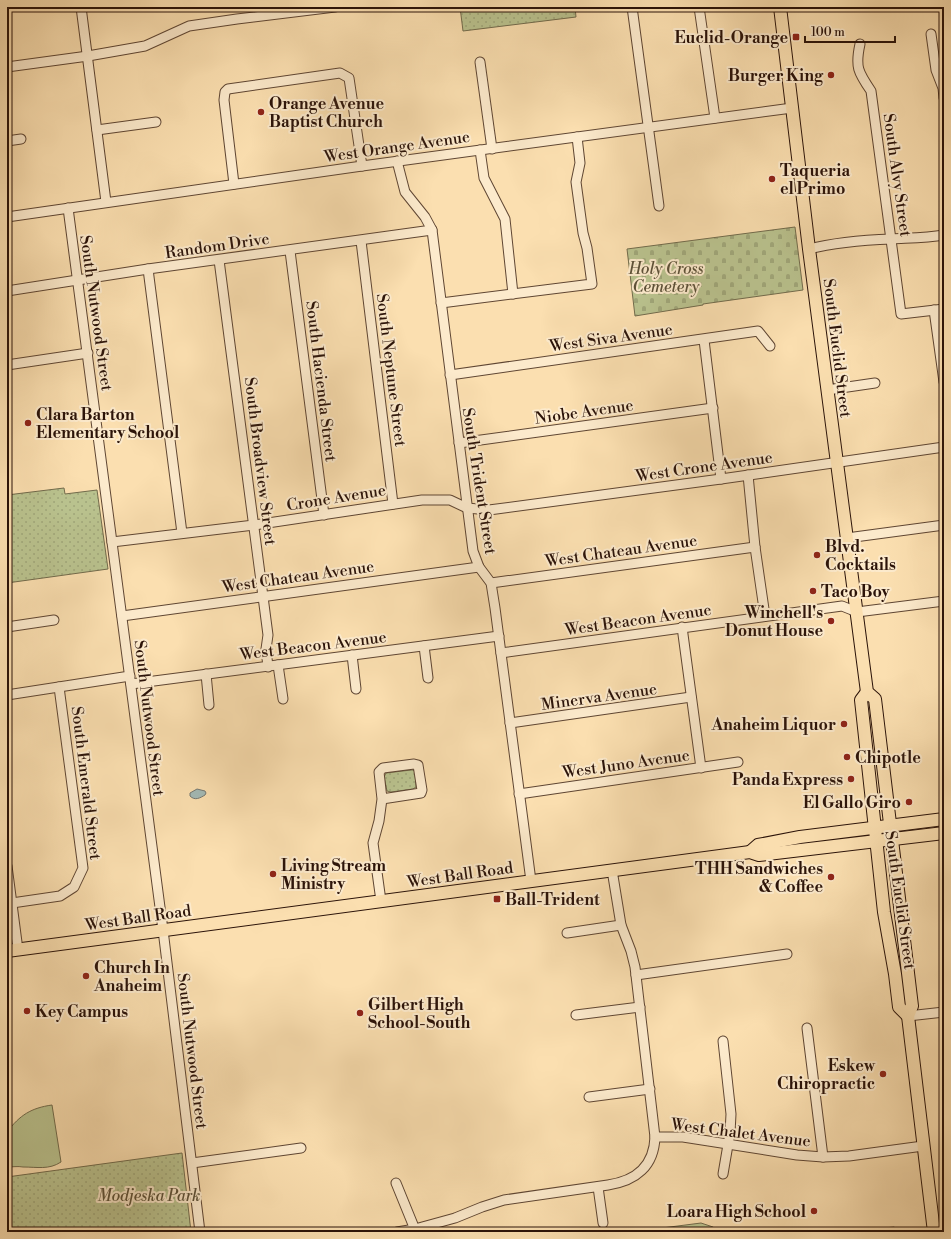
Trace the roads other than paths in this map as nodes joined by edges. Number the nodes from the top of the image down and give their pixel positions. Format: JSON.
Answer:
{"nodes":[{"id":1,"x":81,"y":7,"type":"edge"},
{"id":2,"x":335,"y":7,"type":"edge"},
{"id":3,"x":632,"y":7,"type":"edge"},
{"id":4,"x":699,"y":7,"type":"edge"},
{"id":5,"x":780,"y":7,"type":"edge"},
{"id":6,"x":931,"y":34,"type":"dead end"},
{"id":7,"x":860,"y":44,"type":"dead end"},
{"id":8,"x":88,"y":56,"type":"junction"},
{"id":9,"x":480,"y":62,"type":"dead end"},
{"id":10,"x":7,"y":67,"type":"edge"},
{"id":11,"x":944,"y":98,"type":"edge"},
{"id":12,"x":792,"y":108,"type":"junction"},
{"id":13,"x":715,"y":118,"type":"junction"},
{"id":14,"x":156,"y":122,"type":"dead end"},
{"id":15,"x":647,"y":128,"type":"junction"},
{"id":16,"x":97,"y":130,"type":"junction"},
{"id":17,"x":577,"y":137,"type":"junction"},
{"id":18,"x":21,"y":139,"type":"dead end"},
{"id":19,"x":7,"y":141,"type":"edge"},
{"id":20,"x":492,"y":148,"type":"junction"},
{"id":21,"x":480,"y":150,"type":"junction"},
{"id":22,"x":397,"y":161,"type":"junction"},
{"id":23,"x":362,"y":166,"type":"junction"},
{"id":24,"x":234,"y":184,"type":"junction"},
{"id":25,"x":106,"y":202,"type":"junction"},
{"id":26,"x":659,"y":206,"type":"dead end"},
{"id":27,"x":68,"y":208,"type":"junction"},
{"id":28,"x":7,"y":216,"type":"edge"},
{"id":29,"x":432,"y":230,"type":"junction"},
{"id":30,"x":944,"y":236,"type":"edge"},
{"id":31,"x":891,"y":239,"type":"junction"},
{"id":32,"x":361,"y":241,"type":"junction"},
{"id":33,"x":809,"y":248,"type":"junction"},
{"id":34,"x":290,"y":251,"type":"junction"},
{"id":35,"x":220,"y":260,"type":"junction"},
{"id":36,"x":148,"y":269,"type":"junction"},
{"id":37,"x":78,"y":280,"type":"junction"},
{"id":38,"x":7,"y":291,"type":"edge"},
{"id":39,"x":513,"y":294,"type":"junction"},
{"id":40,"x":441,"y":303,"type":"junction"},
{"id":41,"x":944,"y":309,"type":"edge"},
{"id":42,"x":934,"y":310,"type":"junction"},
{"id":43,"x":704,"y":340,"type":"junction"},
{"id":44,"x":770,"y":346,"type":"dead end"},
{"id":45,"x":88,"y":353,"type":"junction"},
{"id":46,"x":7,"y":365,"type":"edge"},
{"id":47,"x":450,"y":375,"type":"junction"},
{"id":48,"x":944,"y":377,"type":"edge"},
{"id":49,"x":944,"y":382,"type":"edge"},
{"id":50,"x":874,"y":383,"type":"dead end"},
{"id":51,"x":827,"y":390,"type":"junction"},
{"id":52,"x":713,"y":408,"type":"junction"},
{"id":53,"x":459,"y":443,"type":"junction"},
{"id":54,"x":944,"y":447,"type":"edge"},
{"id":55,"x":837,"y":463,"type":"junction"},
{"id":56,"x":748,"y":475,"type":"junction"},
{"id":57,"x":721,"y":479,"type":"junction"},
{"id":58,"x":393,"y":504,"type":"junction"},
{"id":59,"x":467,"y":508,"type":"junction"},
{"id":60,"x":324,"y":515,"type":"junction"},
{"id":61,"x":254,"y":525,"type":"junction"},
{"id":62,"x":944,"y":525,"type":"edge"},
{"id":63,"x":182,"y":533,"type":"junction"},
{"id":64,"x":847,"y":538,"type":"junction"},
{"id":65,"x":112,"y":542,"type":"junction"},
{"id":66,"x":755,"y":547,"type":"junction"},
{"id":67,"x":479,"y":567,"type":"junction"},
{"id":68,"x":491,"y":583,"type":"junction"},
{"id":69,"x":264,"y":596,"type":"junction"},
{"id":70,"x":944,"y":602,"type":"edge"},
{"id":71,"x":856,"y":612,"type":"junction"},
{"id":72,"x":122,"y":616,"type":"junction"},
{"id":73,"x":765,"y":616,"type":"junction"},
{"id":74,"x":54,"y":620,"type":"dead end"},
{"id":75,"x":7,"y":627,"type":"edge"},
{"id":76,"x":682,"y":627,"type":"junction"},
{"id":77,"x":499,"y":636,"type":"junction"},
{"id":78,"x":424,"y":646,"type":"junction"},
{"id":79,"x":501,"y":653,"type":"junction"},
{"id":80,"x":352,"y":655,"type":"junction"},
{"id":81,"x":278,"y":665,"type":"junction"},
{"id":82,"x":268,"y":667,"type":"junction"},
{"id":83,"x":206,"y":674,"type":"junction"},
{"id":84,"x":428,"y":678,"type":"dead end"},
{"id":85,"x":130,"y":680,"type":"junction"},
{"id":86,"x":60,"y":687,"type":"junction"},
{"id":87,"x":356,"y":688,"type":"dead end"},
{"id":88,"x":867,"y":692,"type":"junction"},
{"id":89,"x":7,"y":695,"type":"edge"},
{"id":90,"x":283,"y":698,"type":"dead end"},
{"id":91,"x":691,"y":698,"type":"junction"},
{"id":92,"x":209,"y":705,"type":"dead end"},
{"id":93,"x":510,"y":723,"type":"junction"},
{"id":94,"x":738,"y":762,"type":"dead end"},
{"id":95,"x":701,"y":768,"type":"junction"},
{"id":96,"x":519,"y":794,"type":"junction"},
{"id":97,"x":382,"y":799,"type":"junction"},
{"id":98,"x":944,"y":819,"type":"edge"},
{"id":99,"x":890,"y":825,"type":"junction"},
{"id":100,"x":874,"y":827,"type":"junction"},
{"id":101,"x":944,"y":833,"type":"edge"},
{"id":102,"x":892,"y":839,"type":"junction"},
{"id":103,"x":876,"y":841,"type":"junction"},
{"id":104,"x":750,"y":852,"type":"junction"},
{"id":105,"x":7,"y":866,"type":"edge"},
{"id":106,"x":612,"y":870,"type":"junction"},
{"id":107,"x":531,"y":881,"type":"junction"},
{"id":108,"x":381,"y":901,"type":"junction"},
{"id":109,"x":12,"y":903,"type":"junction"},
{"id":110,"x":621,"y":925,"type":"junction"},
{"id":111,"x":163,"y":930,"type":"junction"},
{"id":112,"x":567,"y":933,"type":"dead end"},
{"id":113,"x":12,"y":950,"type":"edge"},
{"id":114,"x":787,"y":954,"type":"dead end"},
{"id":115,"x":636,"y":975,"type":"junction"},
{"id":116,"x":640,"y":1007,"type":"junction"},
{"id":117,"x":944,"y":1012,"type":"edge"},
{"id":118,"x":576,"y":1015,"type":"dead end"},
{"id":119,"x":908,"y":1016,"type":"junction"},
{"id":120,"x":807,"y":1028,"type":"dead end"},
{"id":121,"x":723,"y":1041,"type":"dead end"},
{"id":122,"x":650,"y":1089,"type":"junction"},
{"id":123,"x":589,"y":1097,"type":"dead end"},
{"id":124,"x":655,"y":1136,"type":"junction"},
{"id":125,"x":728,"y":1144,"type":"junction"},
{"id":126,"x":923,"y":1146,"type":"junction"},
{"id":127,"x":302,"y":1148,"type":"dead end"},
{"id":128,"x":823,"y":1157,"type":"junction"},
{"id":129,"x":192,"y":1163,"type":"junction"},
{"id":130,"x":723,"y":1174,"type":"dead end"},
{"id":131,"x":396,"y":1183,"type":"dead end"},
{"id":132,"x":598,"y":1187,"type":"junction"},
{"id":133,"x":603,"y":1223,"type":"dead end"},
{"id":134,"x":416,"y":1231,"type":"edge"},
{"id":135,"x":200,"y":1232,"type":"edge"},
{"id":136,"x":397,"y":1232,"type":"edge"},
{"id":137,"x":934,"y":1232,"type":"edge"}],
"edges":[{"from":1,"to":8,"type":"street"},
{"from":2,"to":8,"type":"street"},
{"from":3,"to":15,"type":"street"},
{"from":4,"to":13,"type":"street"},
{"from":5,"to":12,"type":"main road","name":"South Euclid Street"},
{"from":6,"to":11,"type":"street"},
{"from":7,"to":31,"type":"street","name":"South Alvy Street"},
{"from":8,"to":10,"type":"street"},
{"from":8,"to":16,"type":"street"},
{"from":9,"to":20,"type":"street"},
{"from":12,"to":13,"type":"street","name":"West Orange Avenue"},
{"from":12,"to":33,"type":"main road","name":"South Euclid Street"},
{"from":13,"to":15,"type":"street","name":"West Orange Avenue"},
{"from":14,"to":16,"type":"street"},
{"from":15,"to":17,"type":"street","name":"West Orange Avenue"},
{"from":15,"to":26,"type":"street"},
{"from":16,"to":25,"type":"street"},
{"from":17,"to":20,"type":"street","name":"West Orange Avenue"},
{"from":17,"to":39,"type":"street"},
{"from":18,"to":19,"type":"street"},
{"from":20,"to":21,"type":"street","name":"West Orange Avenue"},
{"from":21,"to":22,"type":"street","name":"West Orange Avenue"},
{"from":21,"to":39,"type":"street"},
{"from":22,"to":23,"type":"street","name":"West Orange Avenue"},
{"from":22,"to":29,"type":"street","name":"South Trident Street"},
{"from":23,"to":24,"type":"street","name":"West Orange Avenue"},
{"from":23,"to":24,"type":"street"},
{"from":24,"to":25,"type":"street","name":"West Orange Avenue"},
{"from":25,"to":27,"type":"street","name":"West Orange Avenue"},
{"from":27,"to":28,"type":"street","name":"West Orange Avenue"},
{"from":27,"to":37,"type":"street","name":"South Nutwood Street"},
{"from":29,"to":32,"type":"street","name":"Random Drive"},
{"from":29,"to":40,"type":"street","name":"South Trident Street"},
{"from":30,"to":31,"type":"street"},
{"from":31,"to":33,"type":"street"},
{"from":31,"to":42,"type":"street","name":"South Alvy Street"},
{"from":32,"to":34,"type":"street","name":"Random Drive"},
{"from":32,"to":58,"type":"street","name":"South Neptune Street"},
{"from":33,"to":51,"type":"main road","name":"South Euclid Street"},
{"from":34,"to":35,"type":"street","name":"Random Drive"},
{"from":34,"to":60,"type":"street","name":"South Hacienda Street"},
{"from":35,"to":36,"type":"street","name":"Random Drive"},
{"from":35,"to":61,"type":"street","name":"South Broadview Street"},
{"from":36,"to":37,"type":"street","name":"Random Drive"},
{"from":36,"to":63,"type":"street"},
{"from":37,"to":38,"type":"street","name":"Random Drive"},
{"from":37,"to":45,"type":"street","name":"South Nutwood Street"},
{"from":39,"to":40,"type":"street"},
{"from":40,"to":47,"type":"street","name":"South Trident Street"},
{"from":41,"to":42,"type":"street"},
{"from":42,"to":48,"type":"street"},
{"from":43,"to":44,"type":"street","name":"West Siva Avenue"},
{"from":43,"to":47,"type":"street","name":"West Siva Avenue"},
{"from":43,"to":52,"type":"street"},
{"from":45,"to":46,"type":"street"},
{"from":45,"to":65,"type":"street","name":"South Nutwood Street"},
{"from":47,"to":53,"type":"street","name":"South Trident Street"},
{"from":48,"to":49,"type":"street"},
{"from":50,"to":51,"type":"street"},
{"from":51,"to":55,"type":"main road","name":"South Euclid Street"},
{"from":52,"to":53,"type":"street","name":"Niobe Avenue"},
{"from":52,"to":57,"type":"street"},
{"from":53,"to":59,"type":"street","name":"South Trident Street"},
{"from":54,"to":55,"type":"street","name":"West Crone Avenue"},
{"from":55,"to":56,"type":"street","name":"West Crone Avenue"},
{"from":55,"to":64,"type":"main road","name":"South Euclid Street"},
{"from":56,"to":57,"type":"street","name":"West Crone Avenue"},
{"from":56,"to":66,"type":"street"},
{"from":57,"to":59,"type":"street","name":"West Crone Avenue"},
{"from":58,"to":59,"type":"street","name":"Crone Avenue"},
{"from":58,"to":60,"type":"street","name":"Crone Avenue"},
{"from":59,"to":67,"type":"street","name":"South Trident Street"},
{"from":60,"to":61,"type":"street","name":"Crone Avenue"},
{"from":61,"to":63,"type":"street","name":"Crone Avenue"},
{"from":61,"to":69,"type":"street","name":"South Broadview Street"},
{"from":62,"to":64,"type":"street"},
{"from":63,"to":65,"type":"street","name":"Crone Avenue"},
{"from":64,"to":71,"type":"main road","name":"South Euclid Street"},
{"from":65,"to":72,"type":"street","name":"South Nutwood Street"},
{"from":66,"to":68,"type":"street","name":"West Chateau Avenue"},
{"from":66,"to":73,"type":"street"},
{"from":67,"to":68,"type":"street","name":"South Trident Street"},
{"from":67,"to":69,"type":"street","name":"West Chateau Avenue"},
{"from":68,"to":77,"type":"street","name":"South Trident Street"},
{"from":69,"to":72,"type":"street","name":"West Chateau Avenue"},
{"from":69,"to":82,"type":"street","name":"South Broadview Street"},
{"from":70,"to":71,"type":"street","name":"West Beacon Avenue"},
{"from":71,"to":73,"type":"street","name":"West Beacon Avenue"},
{"from":71,"to":88,"type":"main road","name":"South Euclid Street"},
{"from":72,"to":85,"type":"street","name":"South Nutwood Street"},
{"from":73,"to":76,"type":"street","name":"West Beacon Avenue"},
{"from":74,"to":75,"type":"street"},
{"from":76,"to":79,"type":"street","name":"West Beacon Avenue"},
{"from":76,"to":91,"type":"street"},
{"from":77,"to":78,"type":"street","name":"West Beacon Avenue"},
{"from":77,"to":79,"type":"street","name":"South Trident Street"},
{"from":78,"to":80,"type":"street","name":"West Beacon Avenue"},
{"from":78,"to":84,"type":"street"},
{"from":79,"to":93,"type":"street","name":"South Trident Street"},
{"from":80,"to":81,"type":"street","name":"West Beacon Avenue"},
{"from":80,"to":87,"type":"street"},
{"from":81,"to":82,"type":"street","name":"West Beacon Avenue"},
{"from":81,"to":90,"type":"street"},
{"from":82,"to":83,"type":"street","name":"West Beacon Avenue"},
{"from":83,"to":85,"type":"street","name":"West Beacon Avenue"},
{"from":83,"to":92,"type":"street"},
{"from":85,"to":86,"type":"street","name":"West Beacon Avenue"},
{"from":85,"to":111,"type":"street","name":"South Nutwood Street"},
{"from":86,"to":89,"type":"street","name":"West Beacon Avenue"},
{"from":86,"to":109,"type":"street","name":"South Emerald Street"},
{"from":88,"to":99,"type":"main road","name":"South Euclid Street"},
{"from":88,"to":100,"type":"main road","name":"South Euclid Street"},
{"from":91,"to":93,"type":"street","name":"Minerva Avenue"},
{"from":91,"to":95,"type":"street"},
{"from":93,"to":96,"type":"street","name":"South Trident Street"},
{"from":94,"to":95,"type":"street","name":"West Juno Avenue"},
{"from":95,"to":96,"type":"street","name":"West Juno Avenue"},
{"from":96,"to":107,"type":"street","name":"South Trident Street"},
{"from":97,"to":97,"type":"street"},
{"from":97,"to":108,"type":"street"},
{"from":98,"to":99,"type":"main road","name":"West Ball Road"},
{"from":99,"to":100,"type":"main road","name":"West Ball Road"},
{"from":99,"to":102,"type":"main road","name":"South Euclid Street"},
{"from":100,"to":103,"type":"main road","name":"South Euclid Street"},
{"from":100,"to":104,"type":"main road","name":"West Ball Road"},
{"from":101,"to":102,"type":"main road","name":"West Ball Road"},
{"from":102,"to":103,"type":"main road","name":"West Ball Road"},
{"from":102,"to":119,"type":"main road","name":"South Euclid Street"},
{"from":103,"to":104,"type":"main road","name":"West Ball Road"},
{"from":103,"to":119,"type":"main road","name":"South Euclid Street"},
{"from":104,"to":106,"type":"main road","name":"West Ball Road"},
{"from":105,"to":109,"type":"street"},
{"from":106,"to":107,"type":"main road","name":"West Ball Road"},
{"from":106,"to":110,"type":"street"},
{"from":107,"to":108,"type":"main road","name":"West Ball Road"},
{"from":108,"to":111,"type":"main road","name":"West Ball Road"},
{"from":109,"to":113,"type":"street"},
{"from":110,"to":112,"type":"street"},
{"from":110,"to":115,"type":"street"},
{"from":111,"to":113,"type":"main road","name":"West Ball Road"},
{"from":111,"to":129,"type":"street","name":"South Nutwood Street"},
{"from":114,"to":115,"type":"street"},
{"from":115,"to":116,"type":"street"},
{"from":116,"to":118,"type":"street"},
{"from":116,"to":122,"type":"street"},
{"from":117,"to":119,"type":"street"},
{"from":119,"to":126,"type":"main road","name":"South Euclid Street"},
{"from":120,"to":128,"type":"street"},
{"from":121,"to":125,"type":"street"},
{"from":122,"to":123,"type":"street"},
{"from":122,"to":124,"type":"street"},
{"from":124,"to":125,"type":"street","name":"West Chalet Avenue"},
{"from":124,"to":132,"type":"street","name":"West Chalet Avenue"},
{"from":125,"to":128,"type":"street","name":"West Chalet Avenue"},
{"from":125,"to":130,"type":"street"},
{"from":126,"to":128,"type":"street","name":"West Chalet Avenue"},
{"from":126,"to":137,"type":"main road","name":"South Euclid Street"},
{"from":127,"to":129,"type":"street"},
{"from":129,"to":135,"type":"street","name":"South Nutwood Street"},
{"from":131,"to":134,"type":"street"},
{"from":132,"to":133,"type":"street"},
{"from":132,"to":134,"type":"street","name":"West Chalet Avenue"},
{"from":134,"to":136,"type":"street","name":"West Chalet Avenue"}]}
